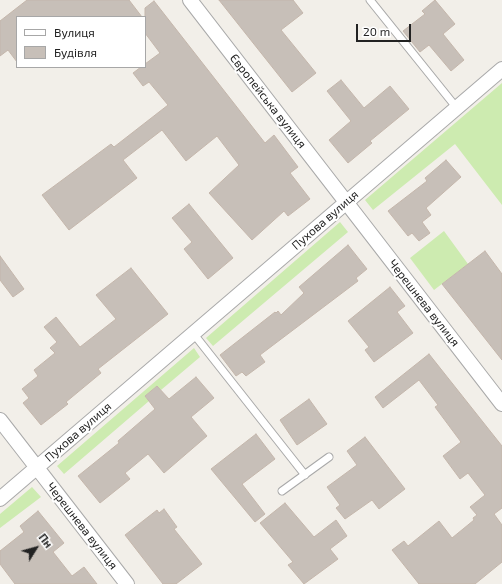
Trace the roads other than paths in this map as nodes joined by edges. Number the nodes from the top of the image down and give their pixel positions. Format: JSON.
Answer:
{"nodes":[{"id":1,"x":190,"y":0,"type":"edge"},
{"id":2,"x":370,"y":0,"type":"edge"},
{"id":3,"x":502,"y":69,"type":"edge"},
{"id":4,"x":456,"y":107,"type":"junction"},
{"id":5,"x":347,"y":202,"type":"junction"},
{"id":6,"x":193,"y":333,"type":"junction"},
{"id":7,"x":502,"y":404,"type":"edge"},
{"id":8,"x":0,"y":420,"type":"edge"},
{"id":9,"x":329,"y":458,"type":"dead end"},
{"id":10,"x":37,"y":468,"type":"junction"},
{"id":11,"x":305,"y":475,"type":"junction"},
{"id":12,"x":282,"y":491,"type":"dead end"},
{"id":13,"x":0,"y":499,"type":"edge"},
{"id":14,"x":127,"y":584,"type":"edge"}],
"edges":[{"from":1,"to":5,"type":"street","name":"Європейська вулиця"},
{"from":2,"to":4,"type":"lane"},
{"from":3,"to":4,"type":"street","name":"Пухова вулиця"},
{"from":4,"to":5,"type":"street","name":"Пухова вулиця"},
{"from":5,"to":6,"type":"street","name":"Пухова вулиця"},
{"from":5,"to":7,"type":"street","name":"Черешнева вулиця"},
{"from":6,"to":10,"type":"street","name":"Пухова вулиця"},
{"from":6,"to":11,"type":"lane"},
{"from":8,"to":10,"type":"street"},
{"from":9,"to":11,"type":"lane"},
{"from":10,"to":13,"type":"street","name":"Пухова вулиця"},
{"from":10,"to":14,"type":"street","name":"Черешнева вулиця"},
{"from":11,"to":12,"type":"lane"}]}
